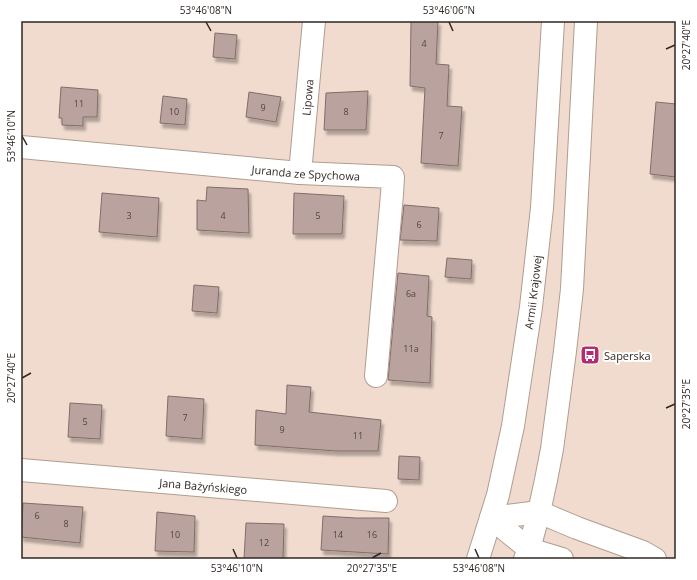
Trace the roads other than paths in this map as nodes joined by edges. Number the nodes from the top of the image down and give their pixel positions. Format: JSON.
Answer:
{"nodes":[{"id":1,"x":314,"y":21,"type":"edge"},
{"id":2,"x":553,"y":21,"type":"edge"},
{"id":3,"x":586,"y":21,"type":"edge"},
{"id":4,"x":21,"y":147,"type":"edge"},
{"id":5,"x":300,"y":173,"type":"junction"},
{"id":6,"x":376,"y":376,"type":"dead end"},
{"id":7,"x":21,"y":470,"type":"edge"},
{"id":8,"x":386,"y":501,"type":"dead end"},
{"id":9,"x":539,"y":512,"type":"junction"},
{"id":10,"x":491,"y":518,"type":"junction"},
{"id":11,"x":527,"y":554,"type":"edge"},
{"id":12,"x":478,"y":559,"type":"edge"},
{"id":13,"x":562,"y":559,"type":"edge"},
{"id":14,"x":654,"y":559,"type":"edge"}],
"edges":[{"from":1,"to":5,"type":"street","name":"Lipowa"},
{"from":2,"to":10,"type":"street","name":"Armii Krajowej"},
{"from":3,"to":9,"type":"street"},
{"from":4,"to":5,"type":"street","name":"Juranda ze Spychowa"},
{"from":5,"to":6,"type":"street","name":"Juranda ze Spychowa"},
{"from":7,"to":8,"type":"street","name":"Jana Bażyńskiego"},
{"from":9,"to":10,"type":"street"},
{"from":9,"to":11,"type":"street"},
{"from":9,"to":14,"type":"street"},
{"from":10,"to":11,"type":"street"},
{"from":10,"to":12,"type":"street","name":"Armii Krajowej"},
{"from":11,"to":13,"type":"street"}]}
